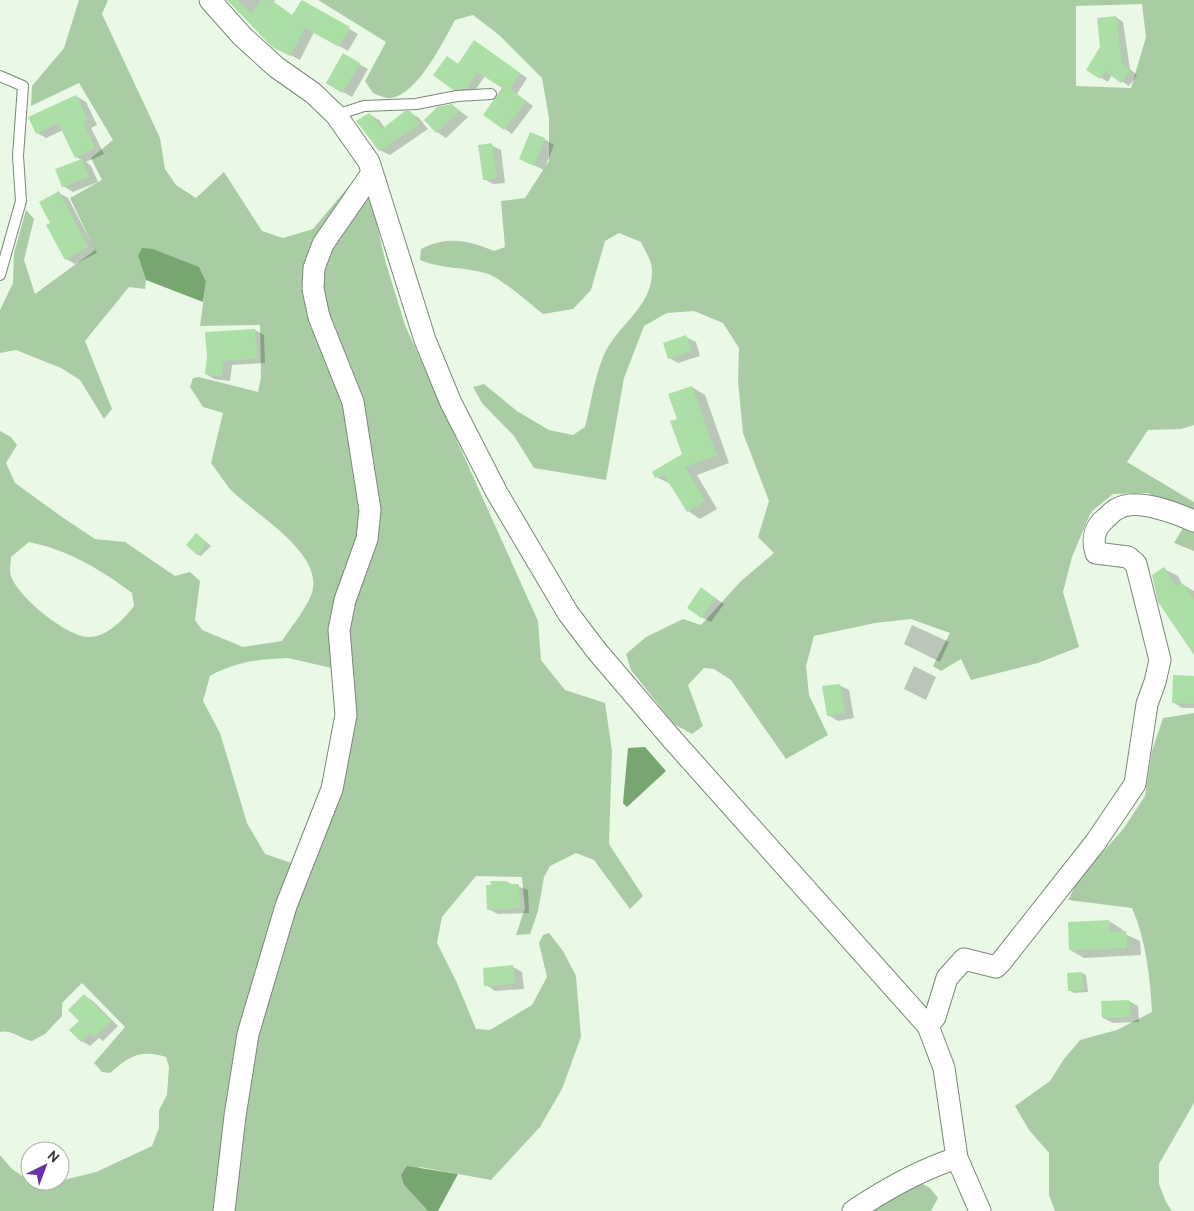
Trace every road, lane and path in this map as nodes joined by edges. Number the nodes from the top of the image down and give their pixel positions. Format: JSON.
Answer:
{"nodes":[{"id":1,"x":210,"y":0,"type":"edge"},
{"id":2,"x":0,"y":76,"type":"edge"},
{"id":3,"x":491,"y":94,"type":"dead end"},
{"id":4,"x":336,"y":115,"type":"junction"},
{"id":5,"x":372,"y":173,"type":"junction"},
{"id":6,"x":0,"y":275,"type":"edge"},
{"id":7,"x":1194,"y":521,"type":"edge"},
{"id":8,"x":928,"y":1026,"type":"junction"},
{"id":9,"x":957,"y":1158,"type":"junction"},
{"id":10,"x":224,"y":1211,"type":"edge"},
{"id":11,"x":853,"y":1211,"type":"edge"},
{"id":12,"x":980,"y":1211,"type":"edge"}],
"edges":[{"from":1,"to":4,"type":"street"},
{"from":2,"to":6,"type":"lane"},
{"from":3,"to":4,"type":"lane"},
{"from":4,"to":5,"type":"street"},
{"from":5,"to":8,"type":"street"},
{"from":5,"to":10,"type":"street"},
{"from":7,"to":8,"type":"street"},
{"from":8,"to":9,"type":"street"},
{"from":9,"to":11,"type":"street"},
{"from":9,"to":12,"type":"street"}]}
